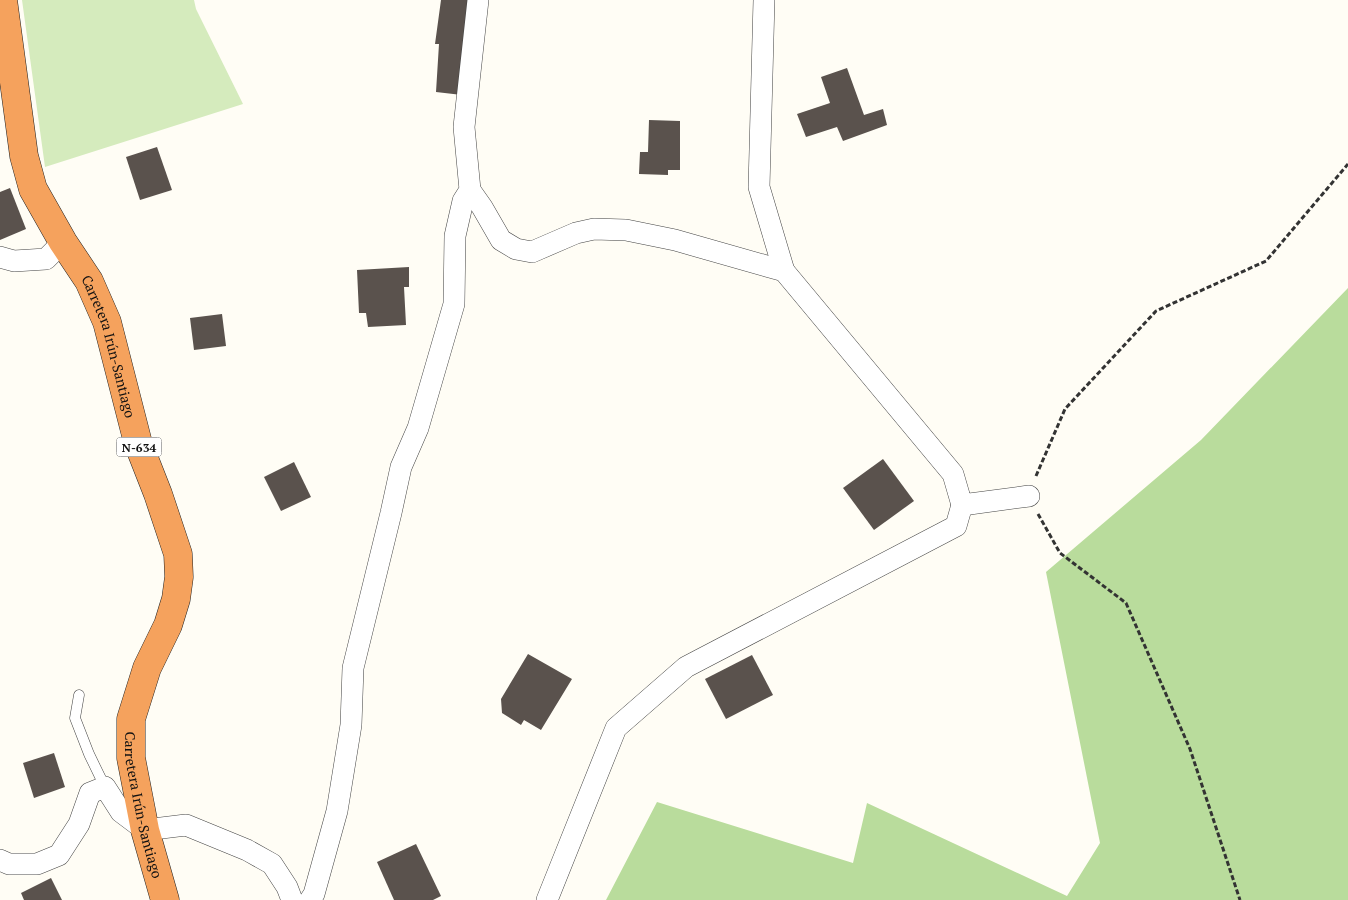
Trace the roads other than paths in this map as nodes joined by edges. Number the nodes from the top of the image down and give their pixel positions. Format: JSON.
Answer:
{"nodes":[{"id":1,"x":3,"y":0,"type":"edge"},
{"id":2,"x":478,"y":0,"type":"edge"},
{"id":3,"x":764,"y":0,"type":"edge"},
{"id":4,"x":470,"y":190,"type":"junction"},
{"id":5,"x":63,"y":242,"type":"junction"},
{"id":6,"x":0,"y":257,"type":"edge"},
{"id":7,"x":784,"y":271,"type":"junction"},
{"id":8,"x":1029,"y":496,"type":"road end"},
{"id":9,"x":962,"y":505,"type":"junction"},
{"id":10,"x":79,"y":695,"type":"dead end"},
{"id":11,"x":105,"y":787,"type":"junction"},
{"id":12,"x":145,"y":830,"type":"junction"},
{"id":13,"x":0,"y":860,"type":"edge"},
{"id":14,"x":165,"y":900,"type":"edge"},
{"id":15,"x":292,"y":900,"type":"edge"},
{"id":16,"x":310,"y":900,"type":"edge"},
{"id":17,"x":547,"y":900,"type":"edge"}],
"edges":[{"from":1,"to":5,"type":"highway","name":"Carretera Irún-Santiago","number":"N-634"},
{"from":2,"to":4,"type":"street"},
{"from":3,"to":7,"type":"street"},
{"from":4,"to":7,"type":"street"},
{"from":4,"to":16,"type":"street"},
{"from":5,"to":6,"type":"street"},
{"from":5,"to":12,"type":"highway","name":"Carretera Irún-Santiago","number":"N-634"},
{"from":7,"to":9,"type":"street"},
{"from":8,"to":9,"type":"street"},
{"from":9,"to":17,"type":"street"},
{"from":10,"to":11,"type":"lane"},
{"from":11,"to":12,"type":"street"},
{"from":11,"to":13,"type":"street"},
{"from":12,"to":14,"type":"highway","name":"Carretera Irún-Santiago","number":"N-634"},
{"from":12,"to":15,"type":"street"}]}
